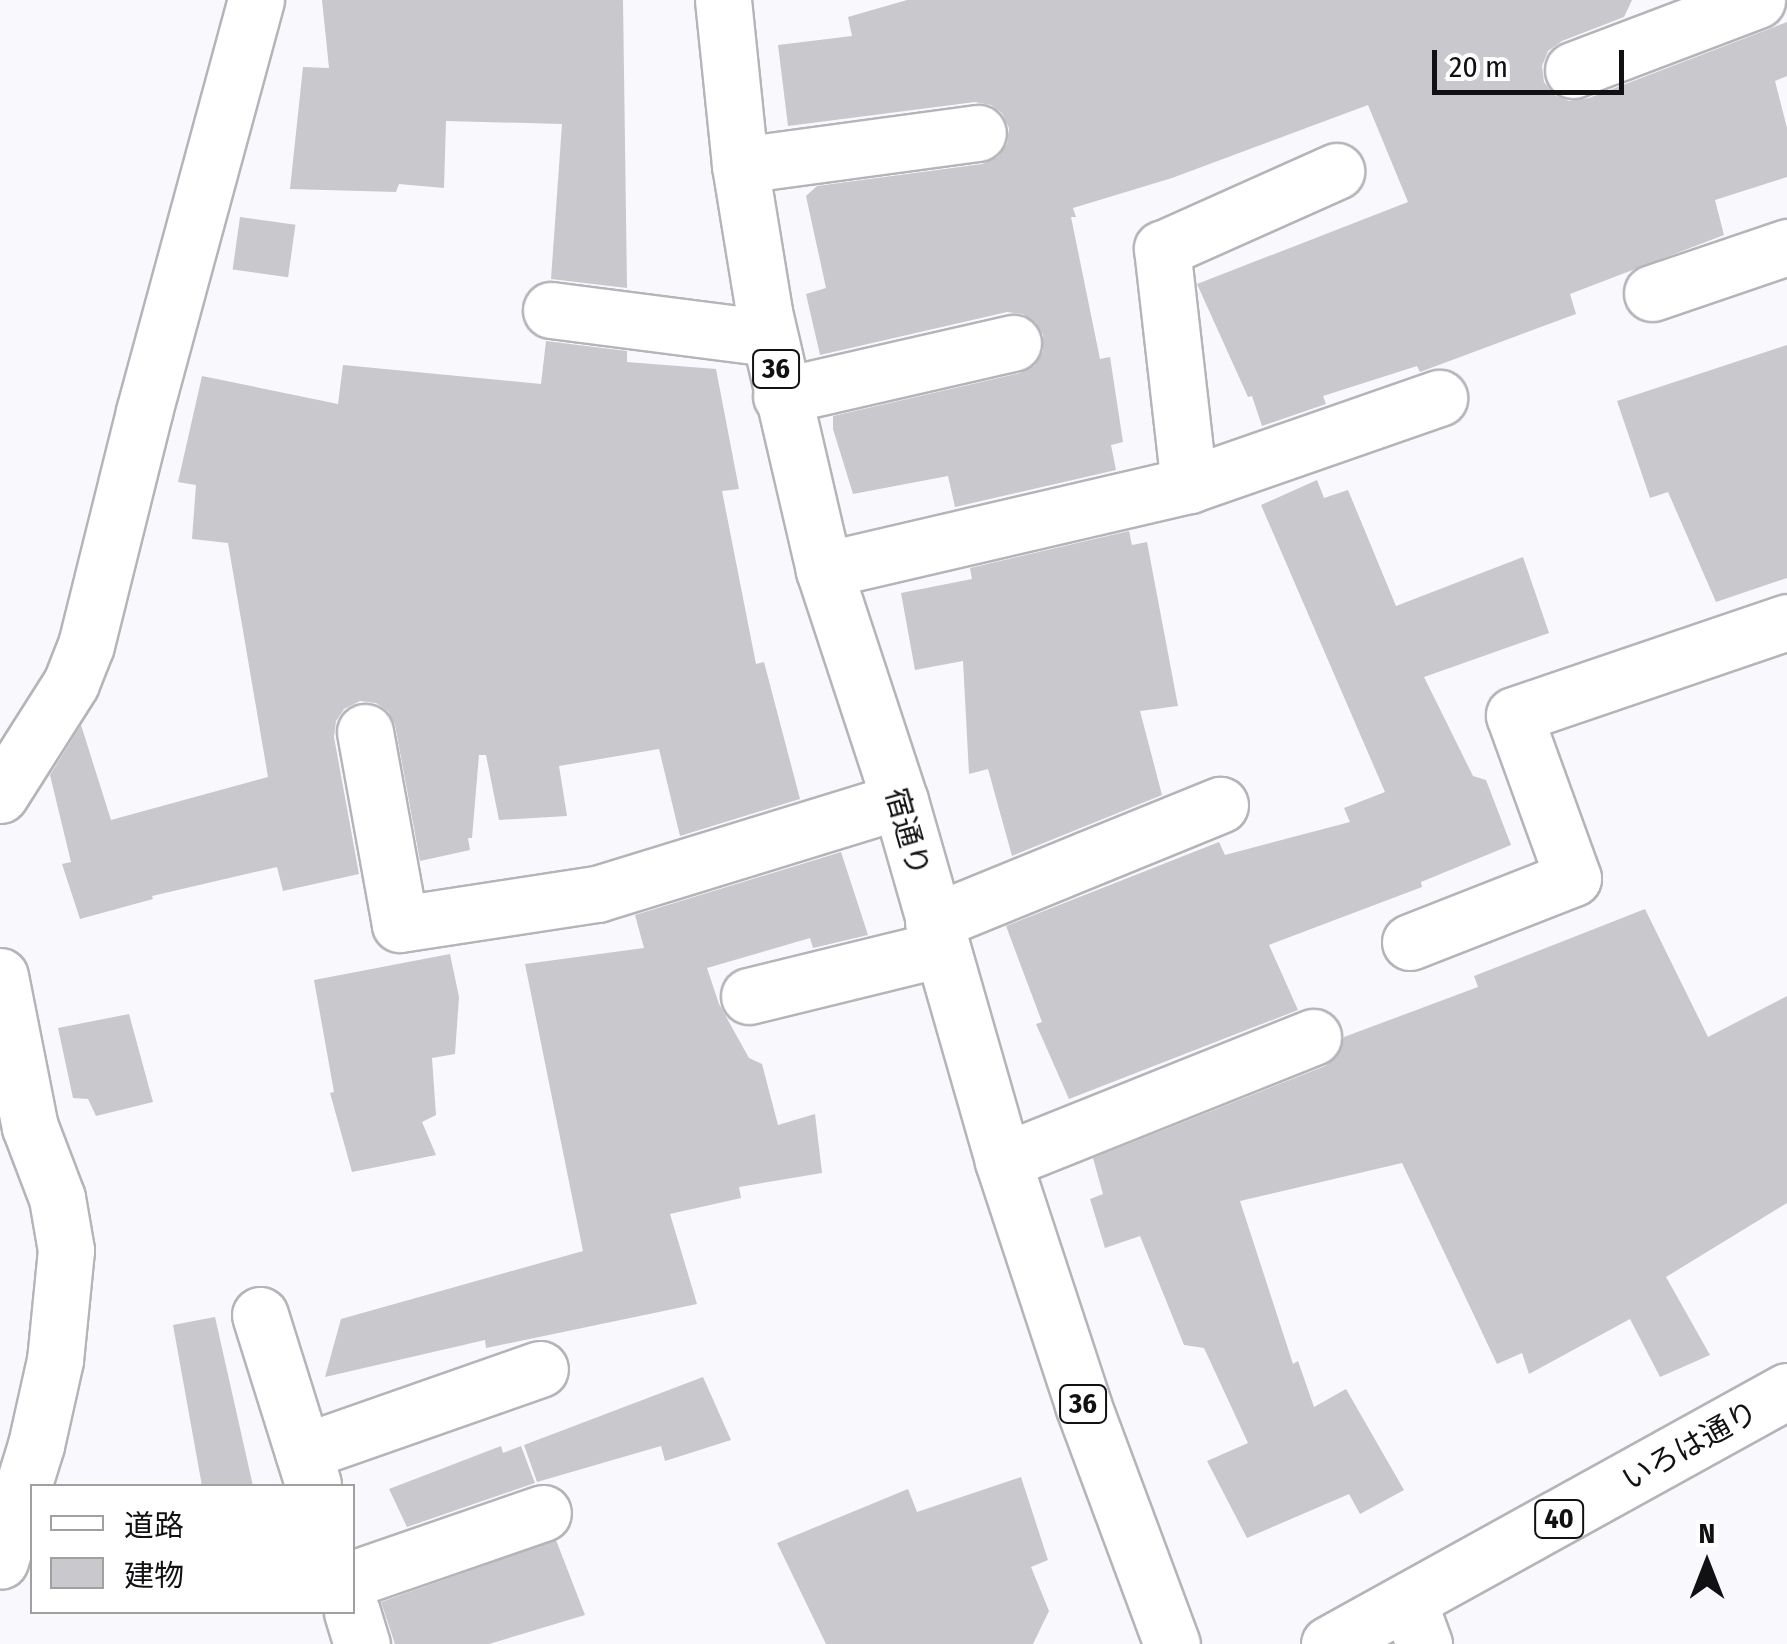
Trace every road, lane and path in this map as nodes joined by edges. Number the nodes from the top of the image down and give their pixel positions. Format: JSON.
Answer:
{"nodes":[{"id":1,"x":256,"y":0,"type":"edge"},
{"id":2,"x":723,"y":0,"type":"edge"},
{"id":3,"x":1757,"y":0,"type":"edge"},
{"id":4,"x":1573,"y":70,"type":"dead end"},
{"id":5,"x":978,"y":134,"type":"dead end"},
{"id":6,"x":740,"y":164,"type":"junction"},
{"id":7,"x":1336,"y":171,"type":"dead end"},
{"id":8,"x":1787,"y":247,"type":"edge"},
{"id":9,"x":1652,"y":293,"type":"dead end"},
{"id":10,"x":551,"y":310,"type":"dead end"},
{"id":11,"x":769,"y":338,"type":"junction"},
{"id":12,"x":1013,"y":343,"type":"dead end"},
{"id":13,"x":781,"y":396,"type":"junction"},
{"id":14,"x":1439,"y":398,"type":"dead end"},
{"id":15,"x":1189,"y":486,"type":"junction"},
{"id":16,"x":824,"y":570,"type":"junction"},
{"id":17,"x":1787,"y":622,"type":"edge"},
{"id":18,"x":365,"y":732,"type":"dead end"},
{"id":19,"x":0,"y":796,"type":"edge"},
{"id":20,"x":900,"y":801,"type":"junction"},
{"id":21,"x":1220,"y":805,"type":"dead end"},
{"id":22,"x":937,"y":935,"type":"junction"},
{"id":23,"x":1410,"y":942,"type":"dead end"},
{"id":24,"x":0,"y":976,"type":"edge"},
{"id":25,"x":749,"y":996,"type":"dead end"},
{"id":26,"x":1314,"y":1037,"type":"dead end"},
{"id":27,"x":15,"y":1127,"type":"edge"},
{"id":28,"x":1003,"y":1162,"type":"junction"},
{"id":29,"x":260,"y":1316,"type":"dead end"},
{"id":30,"x":540,"y":1369,"type":"dead end"},
{"id":31,"x":1787,"y":1391,"type":"edge"},
{"id":32,"x":308,"y":1469,"type":"edge"},
{"id":33,"x":542,"y":1513,"type":"dead end"},
{"id":34,"x":0,"y":1561,"type":"edge"},
{"id":35,"x":355,"y":1577,"type":"edge"},
{"id":36,"x":353,"y":1614,"type":"edge"},
{"id":37,"x":1416,"y":1624,"type":"edge"},
{"id":38,"x":362,"y":1644,"type":"edge"},
{"id":39,"x":1172,"y":1644,"type":"edge"},
{"id":40,"x":1329,"y":1644,"type":"edge"}],
"edges":[{"from":1,"to":19,"type":"main road"},
{"from":2,"to":6,"type":"main road","name":"宿通り","number":"36"},
{"from":3,"to":4,"type":"main road"},
{"from":5,"to":6,"type":"main road"},
{"from":6,"to":11,"type":"main road","name":"宿通り","number":"36"},
{"from":7,"to":15,"type":"main road"},
{"from":8,"to":9,"type":"main road"},
{"from":10,"to":11,"type":"main road"},
{"from":11,"to":13,"type":"main road","name":"宿通り","number":"36"},
{"from":12,"to":13,"type":"main road"},
{"from":13,"to":16,"type":"main road","name":"宿通り","number":"36"},
{"from":14,"to":15,"type":"main road"},
{"from":15,"to":16,"type":"main road"},
{"from":16,"to":20,"type":"main road","name":"宿通り","number":"36"},
{"from":17,"to":23,"type":"main road"},
{"from":18,"to":20,"type":"main road"},
{"from":20,"to":22,"type":"main road","name":"宿通り","number":"36"},
{"from":21,"to":22,"type":"main road"},
{"from":22,"to":25,"type":"main road"},
{"from":22,"to":28,"type":"main road","name":"宿通り","number":"36"},
{"from":24,"to":27,"type":"main road"},
{"from":26,"to":28,"type":"main road"},
{"from":27,"to":34,"type":"main road"},
{"from":28,"to":39,"type":"main road","name":"宿通り","number":"36"},
{"from":29,"to":32,"type":"main road"},
{"from":30,"to":32,"type":"main road"},
{"from":31,"to":37,"type":"main road","name":"いろは通り","number":"40"},
{"from":33,"to":35,"type":"main road"},
{"from":36,"to":38,"type":"main road"},
{"from":37,"to":40,"type":"main road","name":"いろは通り","number":"40"}]}
